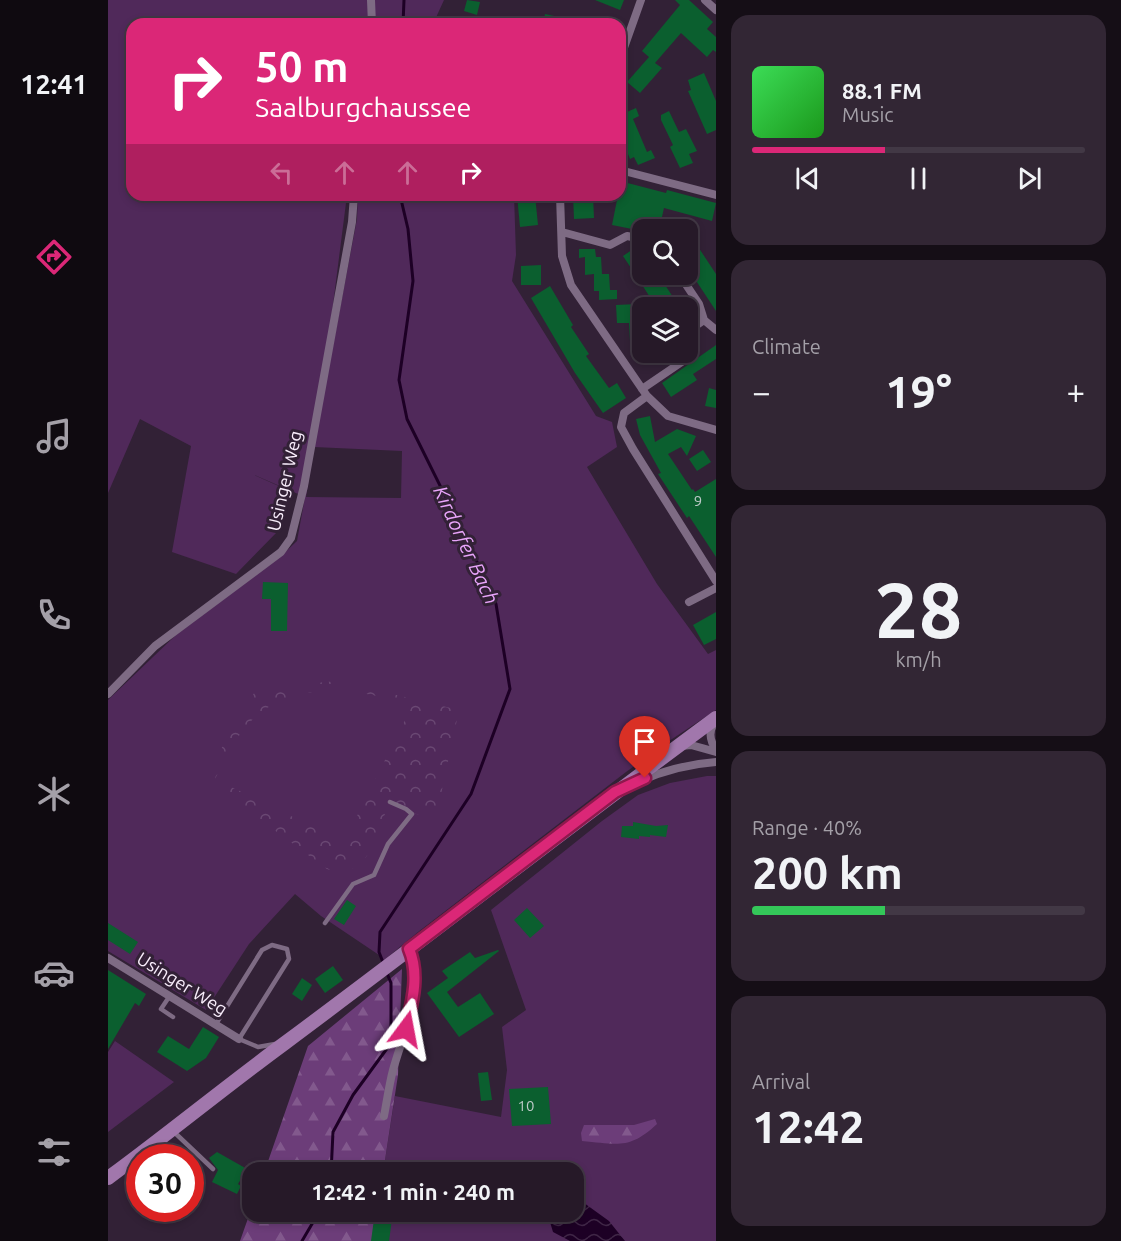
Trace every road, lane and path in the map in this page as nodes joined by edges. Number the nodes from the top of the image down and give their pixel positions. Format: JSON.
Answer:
{"nodes":[{"id":1,"x":371,"y":0,"type":"edge"},
{"id":2,"x":641,"y":0,"type":"edge"},
{"id":3,"x":705,"y":0,"type":"edge"},
{"id":4,"x":716,"y":10,"type":"edge"},
{"id":5,"x":372,"y":18,"type":"edge"},
{"id":6,"x":626,"y":41,"type":"edge"},
{"id":7,"x":626,"y":172,"type":"edge"},
{"id":8,"x":716,"y":195,"type":"edge"},
{"id":9,"x":354,"y":201,"type":"edge"},
{"id":10,"x":560,"y":201,"type":"edge"},
{"id":11,"x":562,"y":232,"type":"junction"},
{"id":12,"x":632,"y":237,"type":"edge"},
{"id":13,"x":686,"y":285,"type":"edge"},
{"id":14,"x":704,"y":320,"type":"junction"},
{"id":15,"x":698,"y":325,"type":"edge"},
{"id":16,"x":716,"y":330,"type":"edge"},
{"id":17,"x":681,"y":363,"type":"edge"},
{"id":18,"x":644,"y":392,"type":"junction"},
{"id":19,"x":716,"y":430,"type":"edge"},
{"id":20,"x":716,"y":581,"type":"edge"},
{"id":21,"x":716,"y":588,"type":"edge"},
{"id":22,"x":689,"y":602,"type":"dead end"},
{"id":23,"x":108,"y":694,"type":"edge"},
{"id":24,"x":716,"y":720,"type":"edge"},
{"id":25,"x":672,"y":750,"type":"junction"},
{"id":26,"x":716,"y":750,"type":"edge"},
{"id":27,"x":716,"y":762,"type":"edge"},
{"id":28,"x":615,"y":792,"type":"junction"},
{"id":29,"x":390,"y":802,"type":"dead end"},
{"id":30,"x":325,"y":923,"type":"dead end"},
{"id":31,"x":409,"y":949,"type":"junction"},
{"id":32,"x":108,"y":958,"type":"edge"},
{"id":33,"x":169,"y":996,"type":"junction"},
{"id":34,"x":173,"y":1017,"type":"dead end"},
{"id":35,"x":216,"y":1024,"type":"junction"},
{"id":36,"x":239,"y":1039,"type":"junction"},
{"id":37,"x":284,"y":1043,"type":"junction"},
{"id":38,"x":384,"y":1116,"type":"dead end"},
{"id":39,"x":172,"y":1130,"type":"junction"},
{"id":40,"x":213,"y":1169,"type":"dead end"},
{"id":41,"x":108,"y":1178,"type":"edge"}],
"edges":[{"from":1,"to":5,"type":"street"},
{"from":2,"to":6,"type":"street"},
{"from":3,"to":4,"type":"street"},
{"from":7,"to":8,"type":"street"},
{"from":9,"to":23,"type":"street","name":"Usinger Weg"},
{"from":10,"to":11,"type":"street"},
{"from":11,"to":12,"type":"street"},
{"from":11,"to":18,"type":"street"},
{"from":13,"to":14,"type":"street"},
{"from":14,"to":15,"type":"street"},
{"from":14,"to":16,"type":"street"},
{"from":17,"to":18,"type":"street"},
{"from":18,"to":19,"type":"street"},
{"from":18,"to":20,"type":"street"},
{"from":21,"to":22,"type":"street"},
{"from":24,"to":25,"type":"main road"},
{"from":24,"to":26,"type":"street"},
{"from":25,"to":26,"type":"street"},
{"from":25,"to":28,"type":"main road"},
{"from":27,"to":28,"type":"street"},
{"from":28,"to":31,"type":"main road"},
{"from":29,"to":30,"type":"lane"},
{"from":31,"to":37,"type":"main road"},
{"from":31,"to":38,"type":"street"},
{"from":32,"to":33,"type":"street","name":"Usinger Weg"},
{"from":33,"to":34,"type":"lane"},
{"from":33,"to":35,"type":"street","name":"Usinger Weg"},
{"from":35,"to":36,"type":"street","name":"Usinger Weg"},
{"from":35,"to":36,"type":"lane"},
{"from":36,"to":37,"type":"lane"},
{"from":37,"to":39,"type":"main road"},
{"from":39,"to":40,"type":"lane"},
{"from":39,"to":41,"type":"main road"}]}
